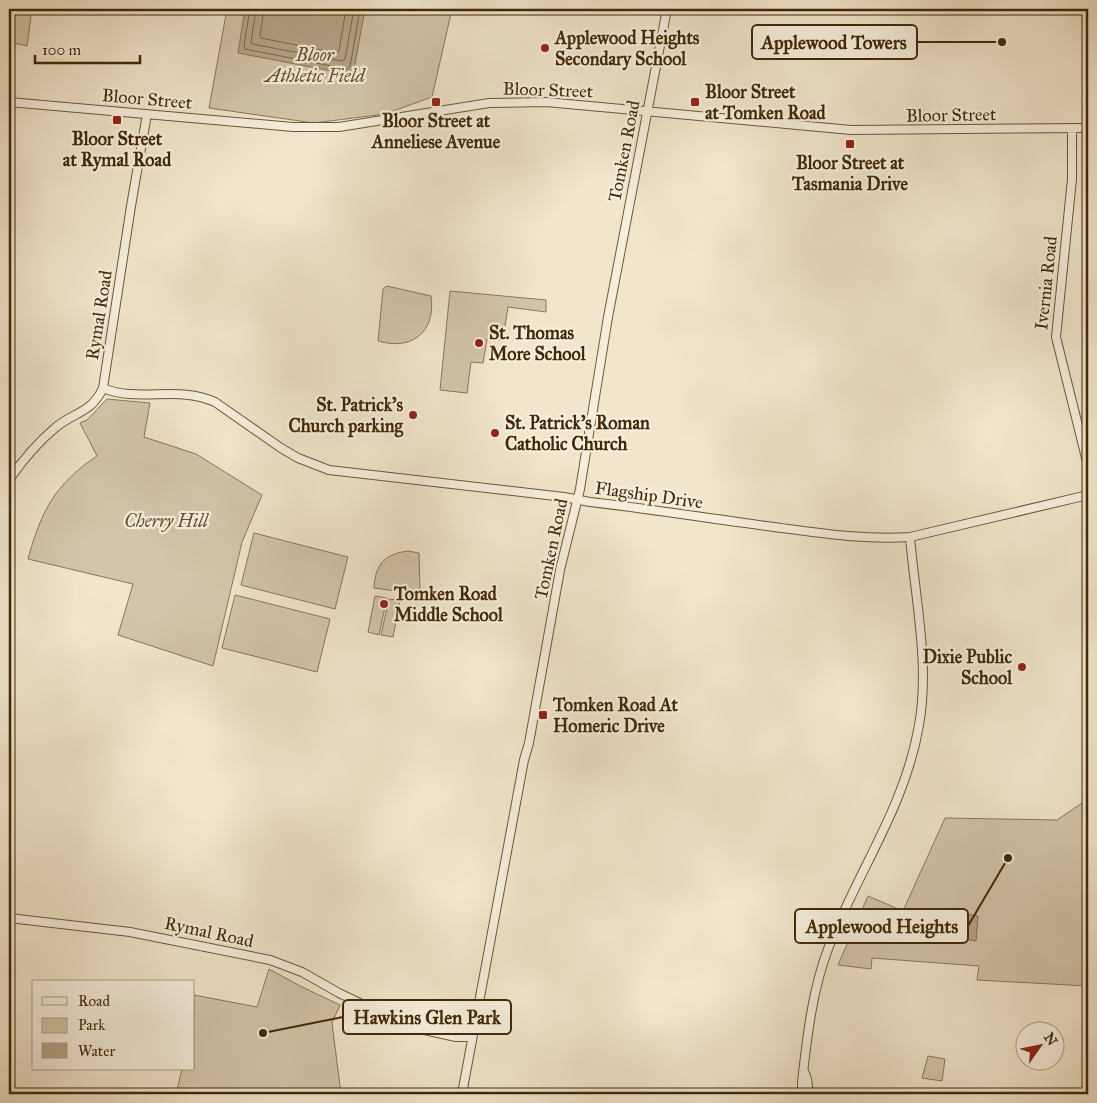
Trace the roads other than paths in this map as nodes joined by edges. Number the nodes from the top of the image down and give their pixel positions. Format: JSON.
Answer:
{"nodes":[{"id":1,"x":667,"y":9,"type":"edge"},
{"id":2,"x":9,"y":102,"type":"edge"},
{"id":3,"x":646,"y":111,"type":"junction"},
{"id":4,"x":147,"y":114,"type":"junction"},
{"id":5,"x":1072,"y":128,"type":"junction"},
{"id":6,"x":1088,"y":128,"type":"edge"},
{"id":7,"x":103,"y":388,"type":"junction"},
{"id":8,"x":1088,"y":466,"type":"edge"},
{"id":9,"x":9,"y":480,"type":"edge"},
{"id":10,"x":1088,"y":495,"type":"edge"},
{"id":11,"x":577,"y":499,"type":"junction"},
{"id":12,"x":910,"y":537,"type":"junction"},
{"id":13,"x":9,"y":918,"type":"edge"},
{"id":14,"x":473,"y":1034,"type":"junction"},
{"id":15,"x":804,"y":1071,"type":"junction"},
{"id":16,"x":462,"y":1094,"type":"edge"},
{"id":17,"x":802,"y":1094,"type":"edge"},
{"id":18,"x":809,"y":1094,"type":"edge"}],
"edges":[{"from":1,"to":3,"type":"street","name":"Tomken Road"},
{"from":2,"to":4,"type":"street","name":"Bloor Street"},
{"from":3,"to":4,"type":"street","name":"Bloor Street"},
{"from":3,"to":5,"type":"street","name":"Bloor Street"},
{"from":3,"to":11,"type":"street","name":"Tomken Road"},
{"from":4,"to":7,"type":"street","name":"Rymal Road"},
{"from":5,"to":6,"type":"street","name":"Bloor Street"},
{"from":5,"to":8,"type":"street","name":"Ivernia Road"},
{"from":7,"to":9,"type":"street","name":"Rymal Road"},
{"from":7,"to":11,"type":"street","name":"Flagship Drive"},
{"from":10,"to":12,"type":"street","name":"Flagship Drive"},
{"from":11,"to":12,"type":"street","name":"Flagship Drive"},
{"from":11,"to":14,"type":"street","name":"Tomken Road"},
{"from":12,"to":15,"type":"street"},
{"from":13,"to":14,"type":"street","name":"Rymal Road"},
{"from":14,"to":16,"type":"street","name":"Tomken Road"},
{"from":15,"to":17,"type":"street"},
{"from":15,"to":18,"type":"street"}]}
